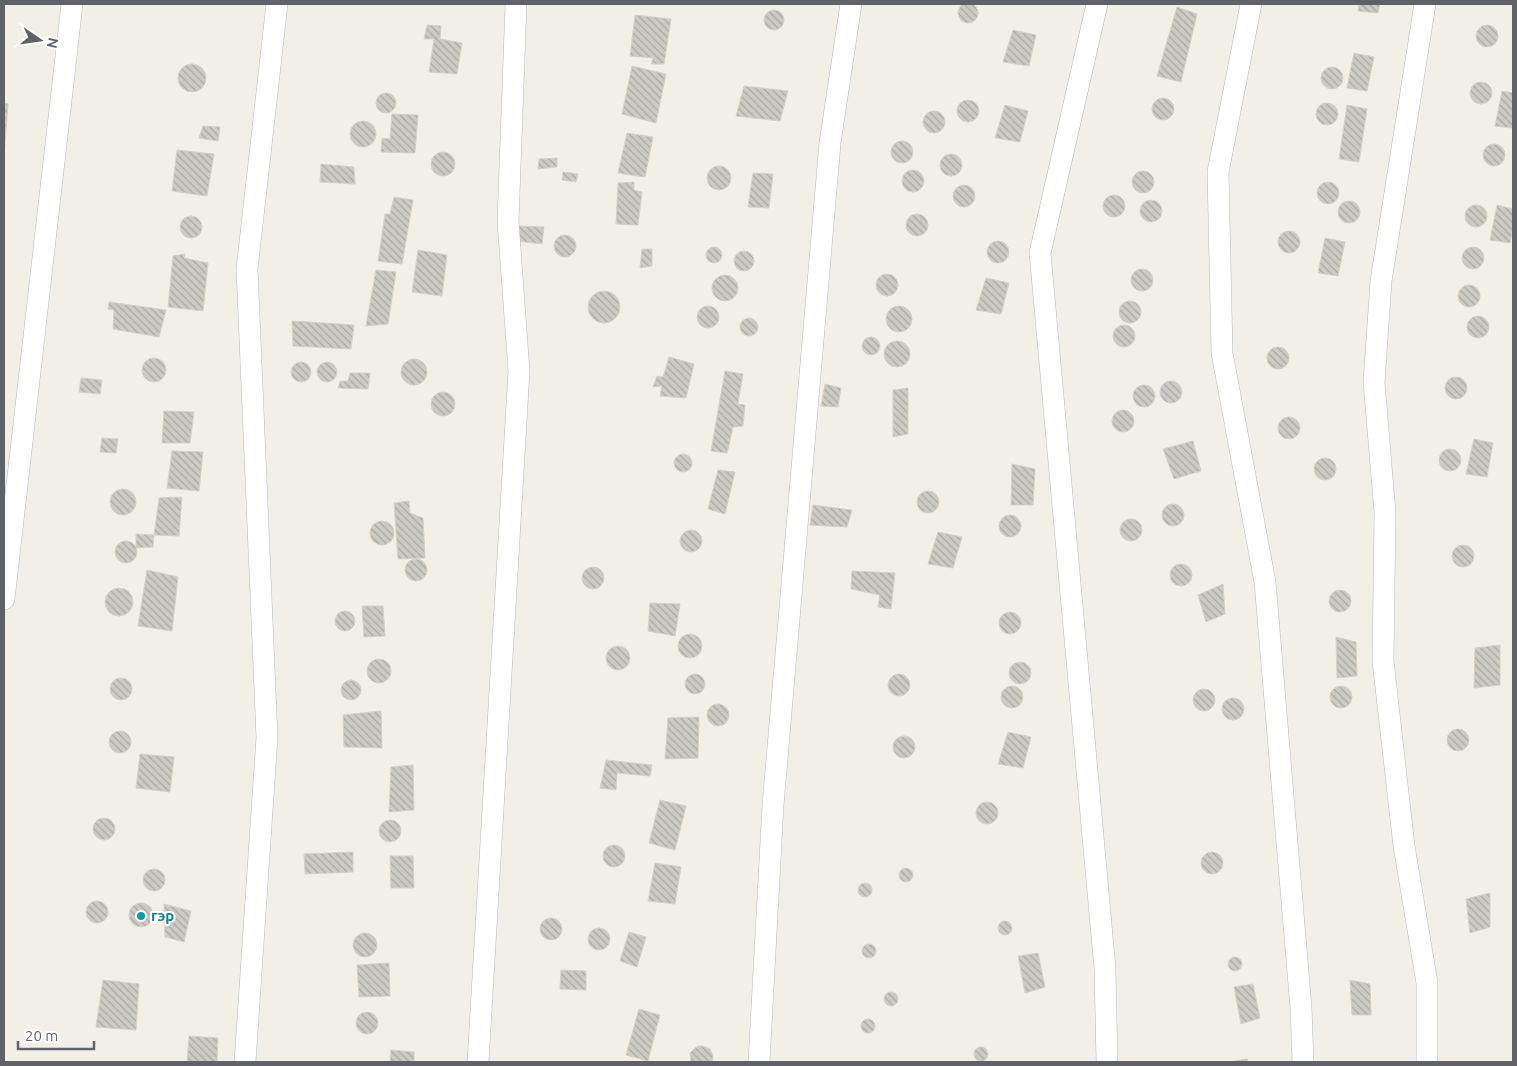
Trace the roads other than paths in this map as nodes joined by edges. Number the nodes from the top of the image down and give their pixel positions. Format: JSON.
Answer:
{"nodes":[{"id":1,"x":72,"y":4,"type":"edge"},
{"id":2,"x":277,"y":4,"type":"edge"},
{"id":3,"x":516,"y":4,"type":"edge"},
{"id":4,"x":851,"y":4,"type":"edge"},
{"id":5,"x":1097,"y":4,"type":"edge"},
{"id":6,"x":1251,"y":4,"type":"edge"},
{"id":7,"x":1425,"y":4,"type":"edge"},
{"id":8,"x":4,"y":599,"type":"edge"},
{"id":9,"x":245,"y":1062,"type":"edge"},
{"id":10,"x":478,"y":1062,"type":"edge"},
{"id":11,"x":758,"y":1062,"type":"edge"},
{"id":12,"x":1107,"y":1062,"type":"edge"},
{"id":13,"x":1303,"y":1062,"type":"edge"},
{"id":14,"x":1427,"y":1062,"type":"edge"}],
"edges":[{"from":1,"to":8,"type":"street"},
{"from":2,"to":9,"type":"street"},
{"from":3,"to":10,"type":"street"},
{"from":4,"to":11,"type":"street"},
{"from":5,"to":12,"type":"street"},
{"from":6,"to":13,"type":"street"},
{"from":7,"to":14,"type":"street"}]}
